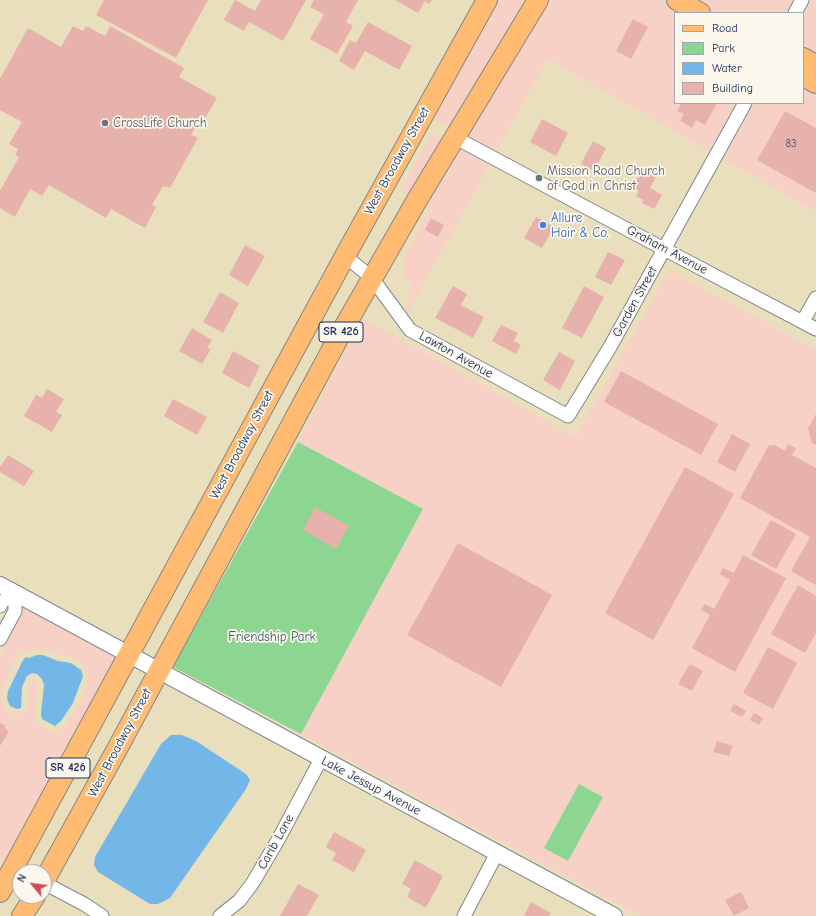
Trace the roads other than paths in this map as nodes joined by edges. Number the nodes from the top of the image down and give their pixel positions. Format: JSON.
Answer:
{"nodes":[{"id":1,"x":487,"y":0,"type":"edge"},
{"id":2,"x":538,"y":0,"type":"edge"},
{"id":3,"x":676,"y":0,"type":"edge"},
{"id":4,"x":802,"y":0,"type":"edge"},
{"id":5,"x":698,"y":12,"type":"edge"},
{"id":6,"x":796,"y":12,"type":"edge"},
{"id":7,"x":804,"y":59,"type":"edge"},
{"id":8,"x":816,"y":65,"type":"edge"},
{"id":9,"x":804,"y":77,"type":"edge"},
{"id":10,"x":816,"y":83,"type":"edge"},
{"id":11,"x":744,"y":104,"type":"edge"},
{"id":12,"x":454,"y":137,"type":"junction"},
{"id":13,"x":664,"y":249,"type":"junction"},
{"id":14,"x":345,"y":256,"type":"junction"},
{"id":15,"x":372,"y":278,"type":"junction"},
{"id":16,"x":816,"y":298,"type":"edge"},
{"id":17,"x":803,"y":321,"type":"junction"},
{"id":18,"x":816,"y":329,"type":"edge"},
{"id":19,"x":568,"y":416,"type":"joint"},
{"id":20,"x":0,"y":585,"type":"edge"},
{"id":21,"x":15,"y":593,"type":"junction"},
{"id":22,"x":0,"y":606,"type":"edge"},
{"id":23,"x":0,"y":639,"type":"edge"},
{"id":24,"x":129,"y":655,"type":"junction"},
{"id":25,"x":159,"y":671,"type":"junction"},
{"id":26,"x":321,"y":759,"type":"junction"},
{"id":27,"x":498,"y":853,"type":"junction"},
{"id":28,"x":52,"y":867,"type":"edge"},
{"id":29,"x":2,"y":884,"type":"edge"},
{"id":30,"x":52,"y":886,"type":"edge"},
{"id":31,"x":29,"y":904,"type":"edge"},
{"id":32,"x":22,"y":916,"type":"edge"},
{"id":33,"x":102,"y":916,"type":"edge"},
{"id":34,"x":220,"y":916,"type":"edge"},
{"id":35,"x":464,"y":916,"type":"edge"},
{"id":36,"x":614,"y":916,"type":"edge"}],
"edges":[{"from":1,"to":14,"type":"main road","name":"West Broadway Street","number":"SR 426"},
{"from":2,"to":12,"type":"main road","name":"West Broadway Street","number":"SR 426"},
{"from":3,"to":5,"type":"main road"},
{"from":4,"to":6,"type":"street"},
{"from":7,"to":8,"type":"main road"},
{"from":9,"to":10,"type":"main road"},
{"from":11,"to":13,"type":"street","name":"Garden Street"},
{"from":12,"to":13,"type":"street","name":"Graham Avenue"},
{"from":12,"to":15,"type":"main road","name":"West Broadway Street","number":"SR 426"},
{"from":13,"to":17,"type":"street","name":"Graham Avenue"},
{"from":13,"to":19,"type":"street","name":"Garden Street"},
{"from":14,"to":15,"type":"street","name":"Lawton Avenue"},
{"from":14,"to":24,"type":"main road","name":"West Broadway Street","number":"SR 426"},
{"from":15,"to":19,"type":"street","name":"Lawton Avenue"},
{"from":15,"to":25,"type":"main road","name":"West Broadway Street","number":"SR 426"},
{"from":16,"to":17,"type":"street"},
{"from":17,"to":18,"type":"street","name":"Graham Avenue"},
{"from":20,"to":21,"type":"street","name":"Lake Jessup Avenue"},
{"from":21,"to":22,"type":"street"},
{"from":21,"to":23,"type":"street"},
{"from":21,"to":24,"type":"street","name":"Lake Jessup Avenue"},
{"from":24,"to":25,"type":"street","name":"Lake Jessup Avenue"},
{"from":24,"to":29,"type":"main road","name":"West Broadway Street","number":"SR 426"},
{"from":25,"to":26,"type":"street","name":"Lake Jessup Avenue"},
{"from":25,"to":28,"type":"main road","name":"West Broadway Street","number":"SR 426"},
{"from":26,"to":27,"type":"street","name":"Lake Jessup Avenue"},
{"from":26,"to":34,"type":"street","name":"Carib Lane"},
{"from":27,"to":35,"type":"street"},
{"from":27,"to":36,"type":"street","name":"Lake Jessup Avenue"},
{"from":30,"to":33,"type":"street"},
{"from":31,"to":32,"type":"main road"}]}
